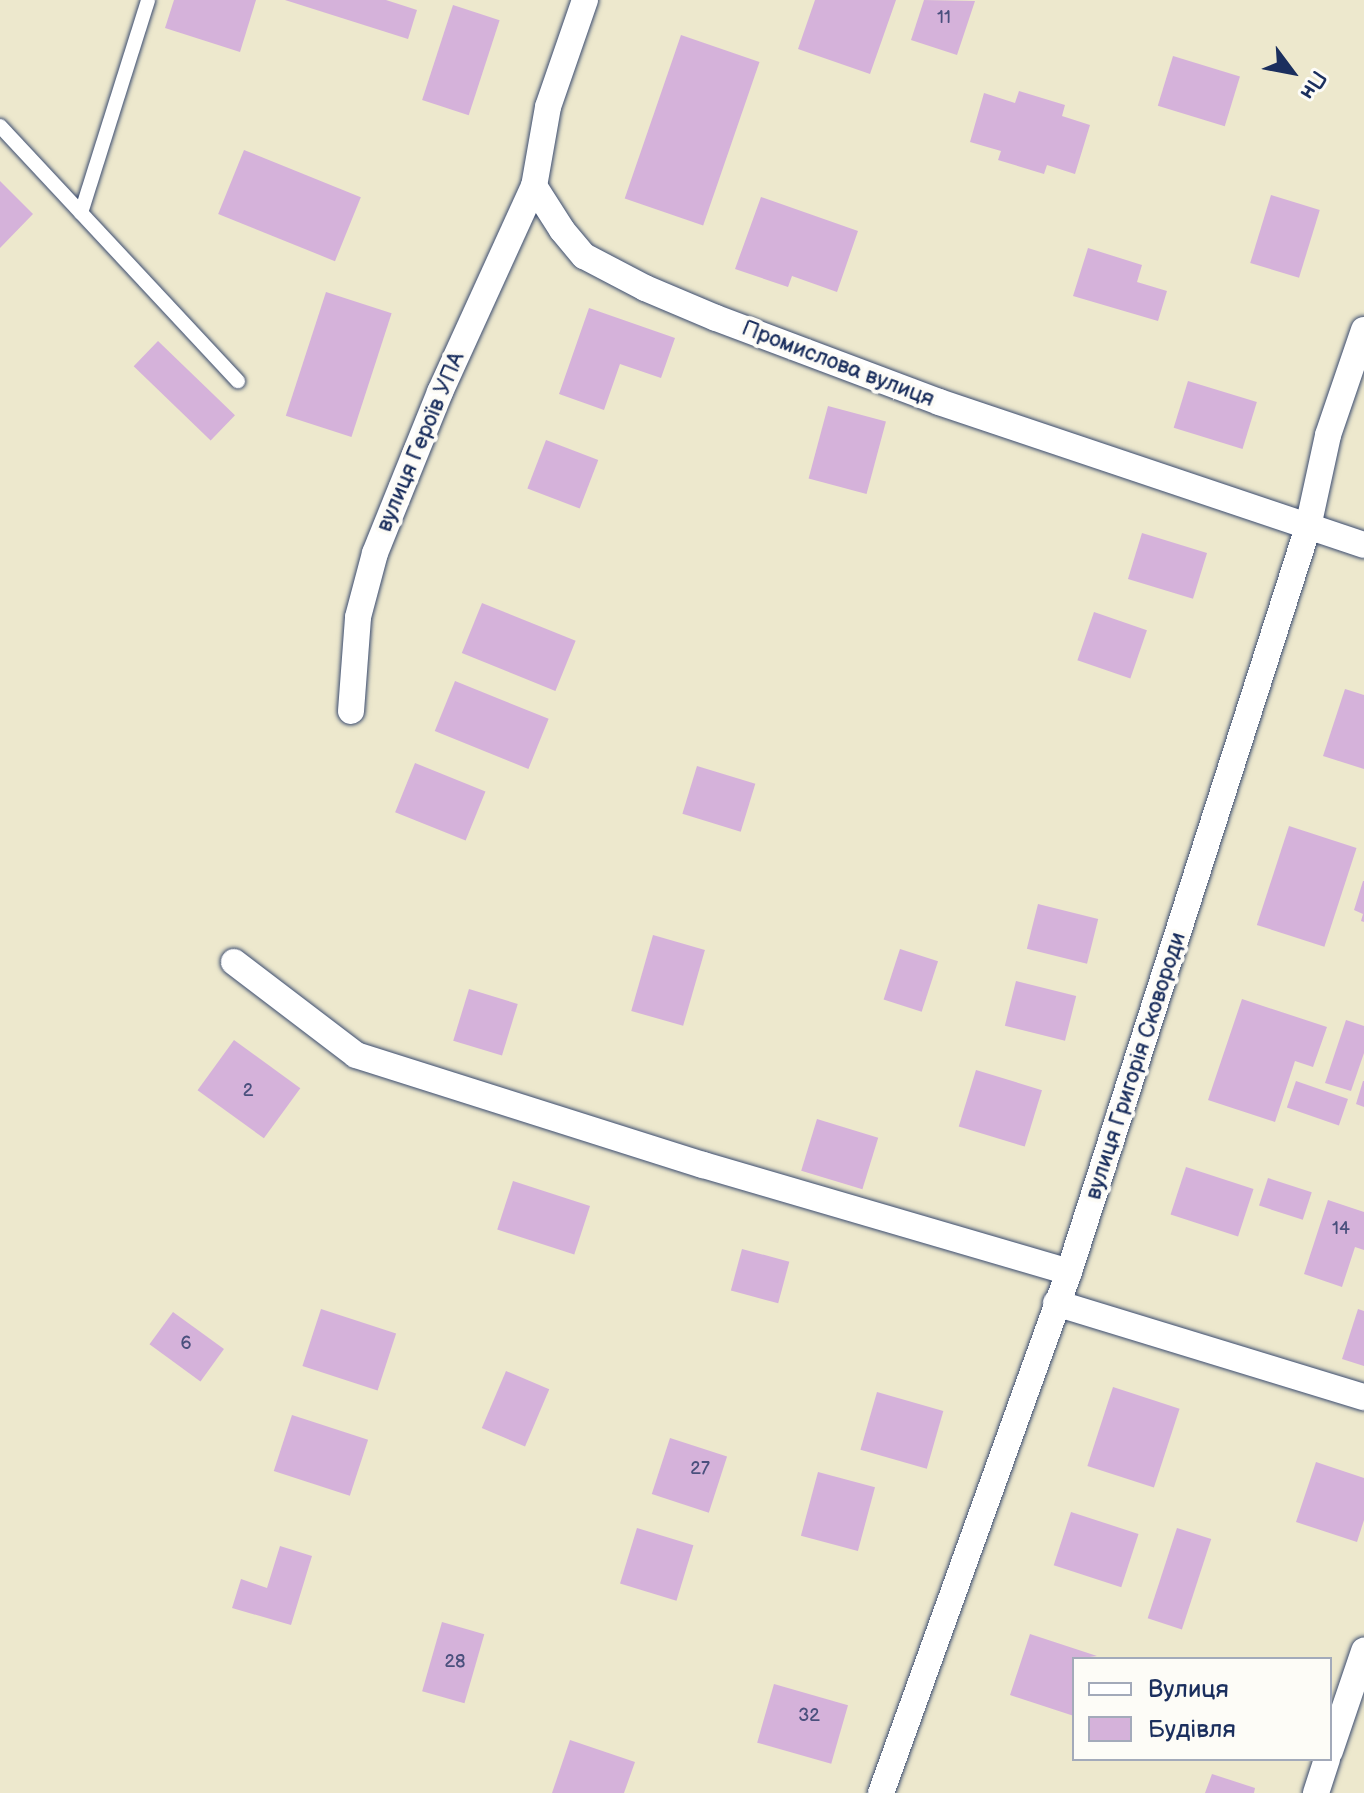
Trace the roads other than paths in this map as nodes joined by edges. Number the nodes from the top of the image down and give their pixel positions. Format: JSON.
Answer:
{"nodes":[{"id":1,"x":148,"y":0,"type":"edge"},
{"id":2,"x":585,"y":0,"type":"edge"},
{"id":3,"x":0,"y":126,"type":"edge"},
{"id":4,"x":534,"y":186,"type":"junction"},
{"id":5,"x":81,"y":213,"type":"junction"},
{"id":6,"x":1364,"y":330,"type":"edge"},
{"id":7,"x":238,"y":381,"type":"dead end"},
{"id":8,"x":1308,"y":527,"type":"junction"},
{"id":9,"x":1364,"y":545,"type":"edge"},
{"id":10,"x":351,"y":711,"type":"dead end"},
{"id":11,"x":234,"y":962,"type":"dead end"},
{"id":12,"x":1069,"y":1272,"type":"junction"},
{"id":13,"x":1056,"y":1303,"type":"junction"},
{"id":14,"x":1364,"y":1397,"type":"edge"},
{"id":15,"x":1364,"y":1651,"type":"edge"},
{"id":16,"x":1332,"y":1745,"type":"edge"},
{"id":17,"x":1326,"y":1761,"type":"edge"},
{"id":18,"x":881,"y":1793,"type":"edge"},
{"id":19,"x":1316,"y":1793,"type":"edge"}],
"edges":[{"from":1,"to":5,"type":"lane"},
{"from":2,"to":4,"type":"street"},
{"from":3,"to":5,"type":"lane"},
{"from":4,"to":8,"type":"street","name":"Промислова вулиця"},
{"from":4,"to":10,"type":"street","name":"вулиця Героїв УПА"},
{"from":5,"to":7,"type":"lane"},
{"from":6,"to":8,"type":"street","name":"вулиця Григорія Сковороди"},
{"from":8,"to":9,"type":"street","name":"Промислова вулиця"},
{"from":8,"to":12,"type":"street","name":"вулиця Григорія Сковороди"},
{"from":11,"to":12,"type":"street"},
{"from":12,"to":13,"type":"street","name":"вулиця Григорія Сковороди"},
{"from":13,"to":14,"type":"street"},
{"from":13,"to":18,"type":"street","name":"вулиця Григорія Сковороди"},
{"from":15,"to":16,"type":"street"},
{"from":17,"to":19,"type":"street"}]}
